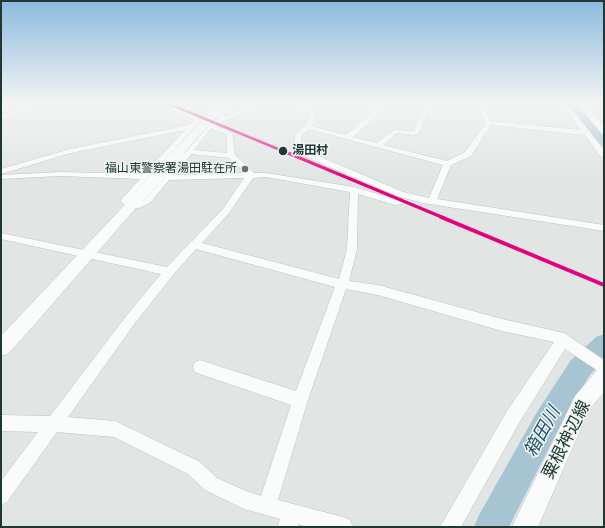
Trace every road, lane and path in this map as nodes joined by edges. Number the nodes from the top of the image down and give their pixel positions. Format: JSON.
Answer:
{"nodes":[{"id":1,"x":192,"y":127,"type":"edge"},
{"id":2,"x":189,"y":128,"type":"edge"},
{"id":3,"x":201,"y":128,"type":"edge"},
{"id":4,"x":208,"y":128,"type":"edge"},
{"id":5,"x":216,"y":128,"type":"edge"},
{"id":6,"x":307,"y":128,"type":"edge"},
{"id":7,"x":311,"y":128,"type":"edge"},
{"id":8,"x":359,"y":128,"type":"edge"},
{"id":9,"x":419,"y":128,"type":"edge"},
{"id":10,"x":486,"y":128,"type":"edge"},
{"id":11,"x":535,"y":128,"type":"edge"},
{"id":12,"x":584,"y":128,"type":"edge"},
{"id":13,"x":588,"y":133,"type":"junction"},
{"id":14,"x":348,"y":137,"type":"junction"},
{"id":15,"x":378,"y":145,"type":"junction"},
{"id":16,"x":189,"y":152,"type":"junction"},
{"id":17,"x":604,"y":155,"type":"edge"},
{"id":18,"x":231,"y":156,"type":"junction"},
{"id":19,"x":448,"y":164,"type":"junction"},
{"id":20,"x":1,"y":172,"type":"edge"},
{"id":21,"x":251,"y":174,"type":"junction"},
{"id":22,"x":1,"y":177,"type":"edge"},
{"id":23,"x":147,"y":177,"type":"junction"},
{"id":24,"x":168,"y":178,"type":"junction"},
{"id":25,"x":354,"y":190,"type":"junction"},
{"id":26,"x":403,"y":201,"type":"dead end"},
{"id":27,"x":135,"y":202,"type":"junction"},
{"id":28,"x":432,"y":202,"type":"junction"},
{"id":29,"x":604,"y":228,"type":"edge"},
{"id":30,"x":1,"y":236,"type":"edge"},
{"id":31,"x":194,"y":245,"type":"junction"},
{"id":32,"x":87,"y":255,"type":"junction"},
{"id":33,"x":169,"y":272,"type":"junction"},
{"id":34,"x":341,"y":284,"type":"junction"},
{"id":35,"x":564,"y":340,"type":"junction"},
{"id":36,"x":1,"y":348,"type":"edge"},
{"id":37,"x":200,"y":367,"type":"dead end"},
{"id":38,"x":604,"y":368,"type":"edge"},
{"id":39,"x":604,"y":377,"type":"edge"},
{"id":40,"x":300,"y":400,"type":"junction"},
{"id":41,"x":1,"y":423,"type":"edge"},
{"id":42,"x":54,"y":424,"type":"junction"},
{"id":43,"x":1,"y":496,"type":"edge"},
{"id":44,"x":267,"y":507,"type":"junction"},
{"id":45,"x":289,"y":520,"type":"edge"},
{"id":46,"x":343,"y":527,"type":"edge"},
{"id":47,"x":450,"y":527,"type":"edge"},
{"id":48,"x":524,"y":527,"type":"edge"}],
"edges":[{"from":1,"to":23,"type":"street"},
{"from":2,"to":20,"type":"street"},
{"from":3,"to":27,"type":"street","bridge":true},
{"from":4,"to":16,"type":"street"},
{"from":5,"to":18,"type":"street"},
{"from":6,"to":28,"type":"street"},
{"from":7,"to":14,"type":"street"},
{"from":8,"to":14,"type":"street"},
{"from":9,"to":15,"type":"street"},
{"from":10,"to":19,"type":"street"},
{"from":11,"to":13,"type":"street"},
{"from":12,"to":13,"type":"street"},
{"from":13,"to":17,"type":"street"},
{"from":14,"to":15,"type":"street"},
{"from":15,"to":19,"type":"street"},
{"from":16,"to":18,"type":"street"},
{"from":16,"to":24,"type":"street"},
{"from":18,"to":21,"type":"street"},
{"from":19,"to":28,"type":"street"},
{"from":21,"to":24,"type":"street"},
{"from":21,"to":25,"type":"street"},
{"from":21,"to":31,"type":"street"},
{"from":22,"to":23,"type":"street"},
{"from":23,"to":27,"type":"street"},
{"from":24,"to":27,"type":"street"},
{"from":25,"to":26,"type":"street"},
{"from":25,"to":34,"type":"street"},
{"from":27,"to":32,"type":"street"},
{"from":28,"to":29,"type":"street"},
{"from":30,"to":32,"type":"street"},
{"from":31,"to":33,"type":"street"},
{"from":31,"to":34,"type":"street"},
{"from":32,"to":33,"type":"street"},
{"from":32,"to":36,"type":"street"},
{"from":33,"to":42,"type":"street"},
{"from":34,"to":35,"type":"street"},
{"from":34,"to":40,"type":"street"},
{"from":35,"to":38,"type":"street"},
{"from":35,"to":47,"type":"street"},
{"from":37,"to":40,"type":"street"},
{"from":39,"to":48,"type":"street","name":"粟根神辺線"},
{"from":40,"to":44,"type":"street"},
{"from":41,"to":42,"type":"street"},
{"from":42,"to":43,"type":"street"},
{"from":42,"to":44,"type":"street"},
{"from":44,"to":45,"type":"street"},
{"from":45,"to":46,"type":"street"}]}
